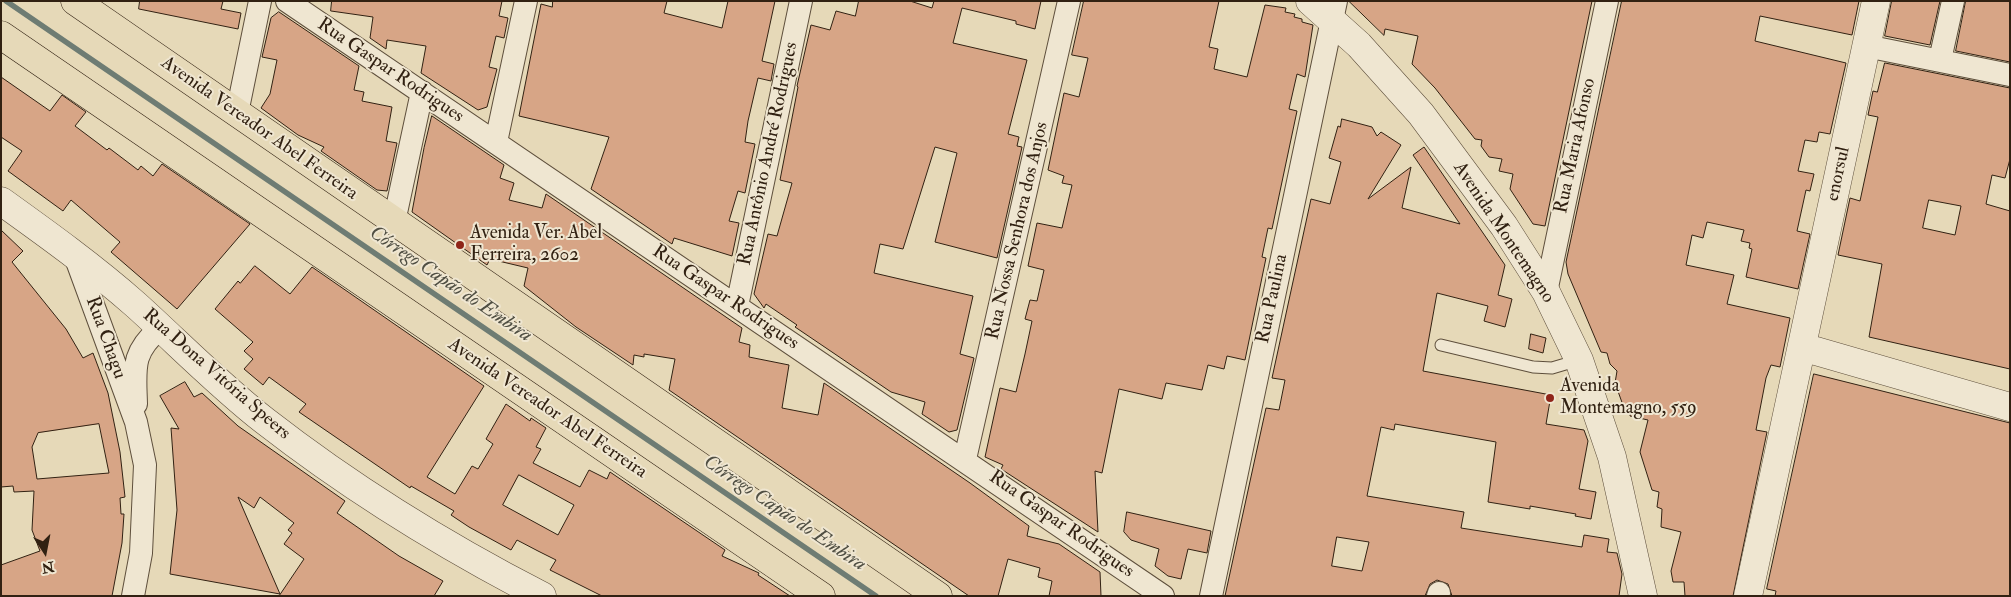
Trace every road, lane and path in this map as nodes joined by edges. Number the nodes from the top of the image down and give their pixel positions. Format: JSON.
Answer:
{"nodes":[{"id":1,"x":75,"y":1,"type":"edge"},
{"id":2,"x":260,"y":1,"type":"edge"},
{"id":3,"x":287,"y":1,"type":"edge"},
{"id":4,"x":526,"y":1,"type":"edge"},
{"id":5,"x":800,"y":1,"type":"edge"},
{"id":6,"x":1069,"y":1,"type":"edge"},
{"id":7,"x":1310,"y":1,"type":"edge"},
{"id":8,"x":1606,"y":1,"type":"edge"},
{"id":9,"x":1876,"y":1,"type":"edge"},
{"id":10,"x":1953,"y":1,"type":"edge"},
{"id":11,"x":1334,"y":10,"type":"edge"},
{"id":12,"x":1,"y":35,"type":"edge"},
{"id":13,"x":1866,"y":46,"type":"junction"},
{"id":14,"x":1940,"y":60,"type":"junction"},
{"id":15,"x":2010,"y":75,"type":"edge"},
{"id":16,"x":422,"y":92,"type":"junction"},
{"id":17,"x":237,"y":113,"type":"junction"},
{"id":18,"x":496,"y":142,"type":"junction"},
{"id":19,"x":1,"y":201,"type":"edge"},
{"id":20,"x":394,"y":222,"type":"junction"},
{"id":21,"x":74,"y":253,"type":"junction"},
{"id":22,"x":1546,"y":292,"type":"junction"},
{"id":23,"x":736,"y":306,"type":"junction"},
{"id":24,"x":160,"y":328,"type":"junction"},
{"id":25,"x":1441,"y":344,"type":"dead end"},
{"id":26,"x":1802,"y":347,"type":"junction"},
{"id":27,"x":1579,"y":360,"type":"junction"},
{"id":28,"x":2010,"y":407,"type":"edge"},
{"id":29,"x":136,"y":422,"type":"junction"},
{"id":30,"x":965,"y":460,"type":"junction"},
{"id":31,"x":133,"y":596,"type":"edge"},
{"id":32,"x":542,"y":596,"type":"edge"},
{"id":33,"x":821,"y":596,"type":"edge"},
{"id":34,"x":938,"y":596,"type":"edge"},
{"id":35,"x":1163,"y":596,"type":"edge"},
{"id":36,"x":1211,"y":596,"type":"edge"},
{"id":37,"x":1643,"y":596,"type":"edge"},
{"id":38,"x":1748,"y":596,"type":"edge"}],
"edges":[{"from":1,"to":17,"type":"main road","name":"Avenida Vereador Abel Ferreira"},
{"from":2,"to":17,"type":"street"},
{"from":3,"to":16,"type":"street","name":"Rua Gaspar Rodrigues"},
{"from":4,"to":18,"type":"street"},
{"from":5,"to":23,"type":"street","name":"Rua Antônio André Rodrigues"},
{"from":6,"to":30,"type":"street","name":"Rua Nossa Senhora dos Anjos"},
{"from":7,"to":11,"type":"street","name":"Avenida Montemagno"},
{"from":8,"to":22,"type":"street","name":"Rua Maria Afonso"},
{"from":9,"to":13,"type":"street","name":"enorsul"},
{"from":10,"to":14,"type":"street"},
{"from":11,"to":22,"type":"street","name":"Avenida Montemagno"},
{"from":11,"to":36,"type":"street","name":"Rua Paulina"},
{"from":12,"to":33,"type":"main road","name":"Avenida Vereador Abel Ferreira"},
{"from":13,"to":14,"type":"street"},
{"from":13,"to":26,"type":"street","name":"enorsul"},
{"from":14,"to":15,"type":"street"},
{"from":16,"to":18,"type":"street","name":"Rua Gaspar Rodrigues"},
{"from":16,"to":20,"type":"street"},
{"from":17,"to":20,"type":"main road","name":"Avenida Vereador Abel Ferreira"},
{"from":18,"to":23,"type":"street","name":"Rua Gaspar Rodrigues"},
{"from":19,"to":21,"type":"street","name":"Rua Dona Vitória Speers"},
{"from":20,"to":34,"type":"main road","name":"Avenida Vereador Abel Ferreira"},
{"from":21,"to":24,"type":"street","name":"Rua Dona Vitória Speers"},
{"from":21,"to":29,"type":"street","name":"Rua Chagu"},
{"from":22,"to":27,"type":"street","name":"Avenida Montemagno"},
{"from":23,"to":30,"type":"street","name":"Rua Gaspar Rodrigues"},
{"from":24,"to":29,"type":"street","name":"Rua Chagu"},
{"from":24,"to":32,"type":"street","name":"Rua Dona Vitória Speers"},
{"from":25,"to":27,"type":"lane"},
{"from":26,"to":28,"type":"street"},
{"from":26,"to":38,"type":"street","name":"enorsul"},
{"from":27,"to":37,"type":"street","name":"Avenida Montemagno"},
{"from":29,"to":31,"type":"street","name":"Rua Chagu"},
{"from":30,"to":35,"type":"street","name":"Rua Gaspar Rodrigues"}]}
